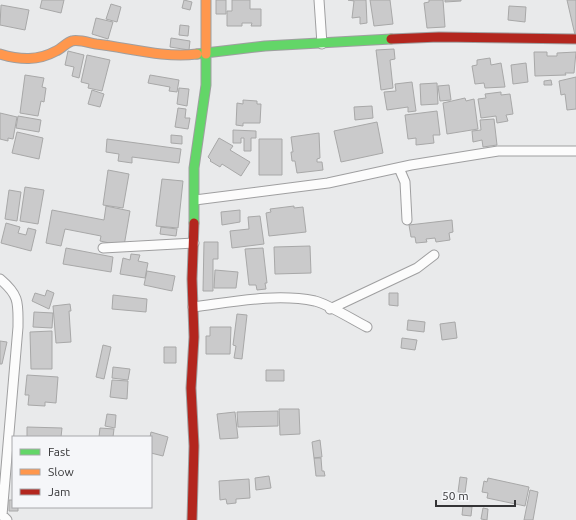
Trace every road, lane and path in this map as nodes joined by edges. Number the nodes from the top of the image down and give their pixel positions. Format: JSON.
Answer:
{"nodes":[{"id":1,"x":206,"y":0,"type":"edge"},
{"id":2,"x":320,"y":0,"type":"edge"},
{"id":3,"x":576,"y":39,"type":"edge"},
{"id":4,"x":322,"y":44,"type":"junction"},
{"id":5,"x":207,"y":52,"type":"junction"},
{"id":6,"x":0,"y":54,"type":"edge"},
{"id":7,"x":576,"y":151,"type":"edge"},
{"id":8,"x":399,"y":168,"type":"junction"},
{"id":9,"x":195,"y":200,"type":"junction"},
{"id":10,"x":407,"y":220,"type":"dead end"},
{"id":11,"x":194,"y":243,"type":"junction"},
{"id":12,"x":103,"y":248,"type":"dead end"},
{"id":13,"x":434,"y":255,"type":"dead end"},
{"id":14,"x":0,"y":279,"type":"edge"},
{"id":15,"x":193,"y":307,"type":"junction"},
{"id":16,"x":330,"y":309,"type":"junction"},
{"id":17,"x":367,"y":327,"type":"dead end"},
{"id":18,"x":3,"y":516,"type":"edge"},
{"id":19,"x":192,"y":520,"type":"edge"}],
"edges":[{"from":1,"to":5,"type":"street"},
{"from":2,"to":4,"type":"street"},
{"from":3,"to":4,"type":"street"},
{"from":4,"to":5,"type":"street"},
{"from":5,"to":6,"type":"street"},
{"from":5,"to":9,"type":"street"},
{"from":7,"to":8,"type":"street"},
{"from":8,"to":9,"type":"street"},
{"from":8,"to":10,"type":"street"},
{"from":9,"to":11,"type":"street"},
{"from":11,"to":12,"type":"street"},
{"from":11,"to":15,"type":"street"},
{"from":13,"to":16,"type":"street"},
{"from":14,"to":18,"type":"street"},
{"from":15,"to":16,"type":"street"},
{"from":15,"to":19,"type":"street"},
{"from":16,"to":17,"type":"street"}]}
